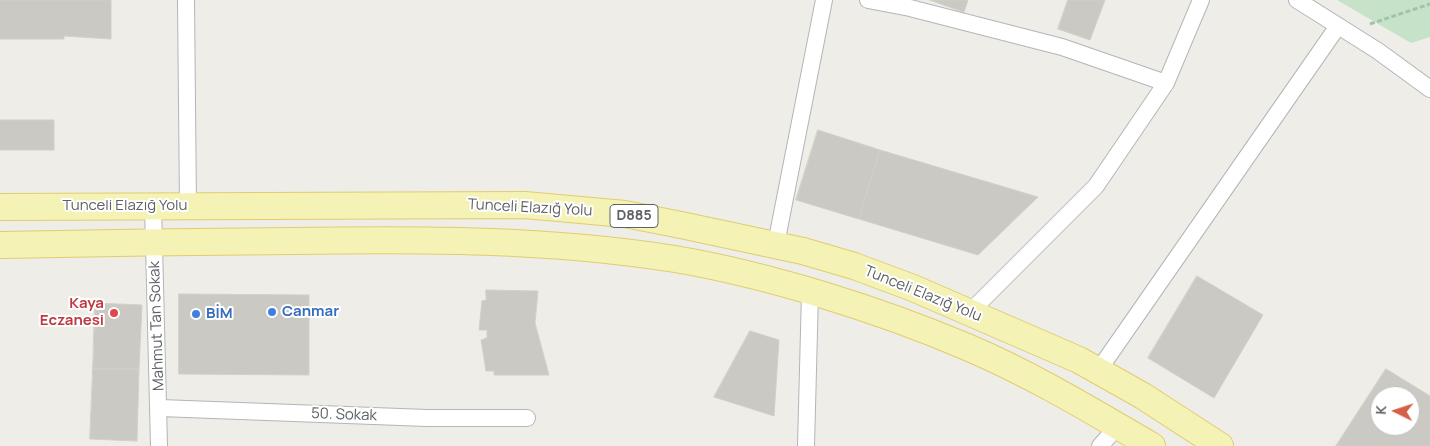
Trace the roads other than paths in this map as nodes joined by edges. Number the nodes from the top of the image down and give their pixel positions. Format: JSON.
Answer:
{"nodes":[{"id":1,"x":186,"y":0,"type":"edge"},
{"id":2,"x":824,"y":0,"type":"edge"},
{"id":3,"x":868,"y":0,"type":"edge"},
{"id":4,"x":1201,"y":0,"type":"edge"},
{"id":5,"x":1297,"y":0,"type":"edge"},
{"id":6,"x":1343,"y":29,"type":"junction"},
{"id":7,"x":1166,"y":83,"type":"junction"},
{"id":8,"x":1430,"y":89,"type":"edge"},
{"id":9,"x":153,"y":205,"type":"junction"},
{"id":10,"x":188,"y":206,"type":"junction"},
{"id":11,"x":0,"y":207,"type":"edge"},
{"id":12,"x":154,"y":243,"type":"junction"},
{"id":13,"x":776,"y":244,"type":"junction"},
{"id":14,"x":0,"y":245,"type":"edge"},
{"id":15,"x":810,"y":293,"type":"junction"},
{"id":16,"x":969,"y":313,"type":"junction"},
{"id":17,"x":1098,"y":371,"type":"junction"},
{"id":18,"x":160,"y":408,"type":"junction"},
{"id":19,"x":527,"y":418,"type":"dead end"},
{"id":20,"x":1118,"y":426,"type":"junction"},
{"id":21,"x":159,"y":446,"type":"edge"},
{"id":22,"x":806,"y":446,"type":"edge"},
{"id":23,"x":1100,"y":446,"type":"edge"},
{"id":24,"x":1152,"y":446,"type":"edge"},
{"id":25,"x":1220,"y":446,"type":"edge"}],
"edges":[{"from":1,"to":10,"type":"street"},
{"from":2,"to":13,"type":"street"},
{"from":3,"to":7,"type":"street"},
{"from":4,"to":7,"type":"street"},
{"from":5,"to":6,"type":"street"},
{"from":6,"to":8,"type":"street"},
{"from":6,"to":17,"type":"street"},
{"from":7,"to":16,"type":"street"},
{"from":9,"to":10,"type":"main road","name":"Tunceli Elazığ Yolu","number":"D885"},
{"from":9,"to":11,"type":"main road","name":"Tunceli Elazığ Yolu","number":"D885"},
{"from":9,"to":12,"type":"street","name":"Mahmut Tan Sokak"},
{"from":10,"to":13,"type":"main road","name":"Tunceli Elazığ Yolu","number":"D885"},
{"from":12,"to":14,"type":"main road"},
{"from":12,"to":15,"type":"main road"},
{"from":12,"to":18,"type":"street","name":"Mahmut Tan Sokak"},
{"from":13,"to":16,"type":"main road","name":"Tunceli Elazığ Yolu","number":"D885"},
{"from":15,"to":20,"type":"main road"},
{"from":15,"to":22,"type":"street"},
{"from":16,"to":17,"type":"main road","name":"Tunceli Elazığ Yolu","number":"D885"},
{"from":17,"to":25,"type":"main road","name":"Tunceli Elazığ Yolu","number":"D885"},
{"from":18,"to":19,"type":"street","name":"50. Sokak"},
{"from":18,"to":21,"type":"street","name":"Mahmut Tan Sokak"},
{"from":20,"to":23,"type":"street"},
{"from":20,"to":24,"type":"main road"}]}
